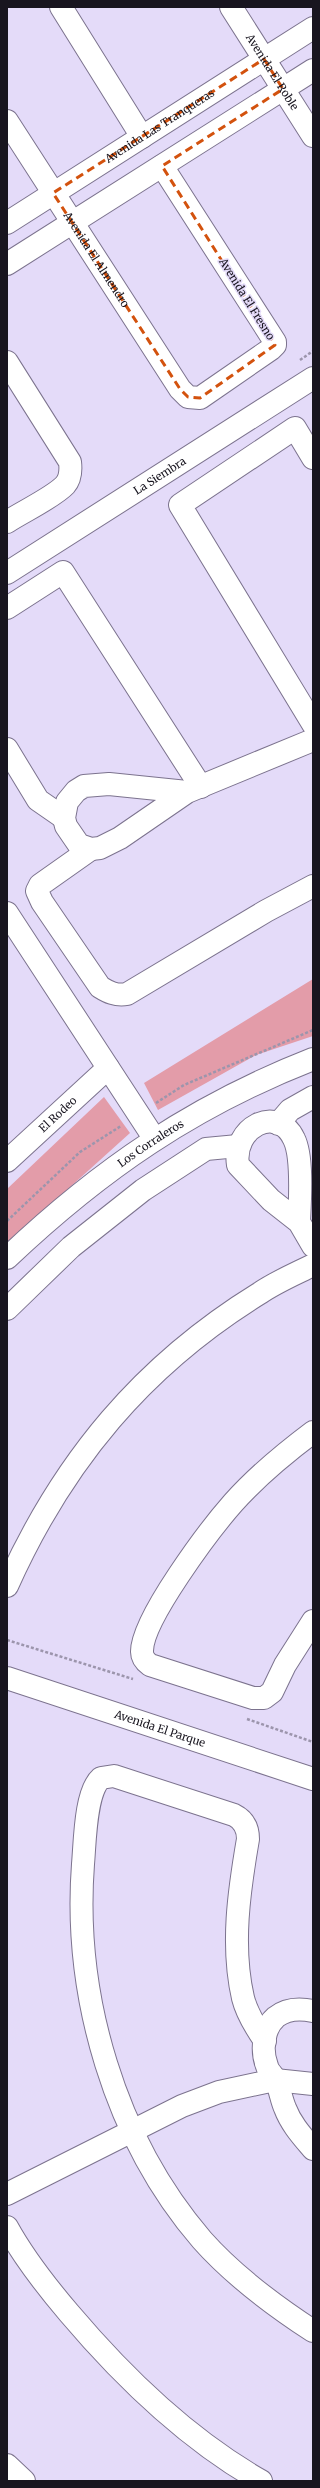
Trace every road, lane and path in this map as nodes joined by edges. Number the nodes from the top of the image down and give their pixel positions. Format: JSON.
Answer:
{"nodes":[{"id":1,"x":61,"y":7,"type":"edge"},
{"id":2,"x":231,"y":7,"type":"edge"},
{"id":3,"x":313,"y":28,"type":"edge"},
{"id":4,"x":264,"y":59,"type":"junction"},
{"id":5,"x":313,"y":70,"type":"edge"},
{"id":6,"x":283,"y":89,"type":"junction"},
{"id":7,"x":7,"y":121,"type":"edge"},
{"id":8,"x":313,"y":136,"type":"edge"},
{"id":9,"x":142,"y":137,"type":"junction"},
{"id":10,"x":162,"y":166,"type":"junction"},
{"id":11,"x":53,"y":193,"type":"junction"},
{"id":12,"x":7,"y":223,"type":"edge"},
{"id":13,"x":73,"y":223,"type":"junction"},
{"id":14,"x":7,"y":264,"type":"edge"},
{"id":15,"x":7,"y":362,"type":"edge"},
{"id":16,"x":313,"y":378,"type":"edge"},
{"id":17,"x":188,"y":397,"type":"joint"},
{"id":18,"x":313,"y":458,"type":"edge"},
{"id":19,"x":7,"y":522,"type":"edge"},
{"id":20,"x":7,"y":573,"type":"edge"},
{"id":21,"x":7,"y":608,"type":"edge"},
{"id":22,"x":313,"y":724,"type":"edge"},
{"id":23,"x":313,"y":740,"type":"edge"},
{"id":24,"x":7,"y":749,"type":"edge"},
{"id":25,"x":194,"y":790,"type":"junction"},
{"id":26,"x":64,"y":818,"type":"junction"},
{"id":27,"x":91,"y":848,"type":"junction"},
{"id":28,"x":313,"y":886,"type":"edge"},
{"id":29,"x":7,"y":913,"type":"edge"},
{"id":30,"x":313,"y":1058,"type":"edge"},
{"id":31,"x":108,"y":1068,"type":"junction"},
{"id":32,"x":313,"y":1097,"type":"edge"},
{"id":33,"x":278,"y":1124,"type":"junction"},
{"id":34,"x":154,"y":1138,"type":"junction"},
{"id":35,"x":238,"y":1146,"type":"junction"},
{"id":36,"x":7,"y":1161,"type":"edge"},
{"id":37,"x":299,"y":1222,"type":"junction"},
{"id":38,"x":313,"y":1246,"type":"edge"},
{"id":39,"x":7,"y":1258,"type":"edge"},
{"id":40,"x":313,"y":1265,"type":"edge"},
{"id":41,"x":7,"y":1309,"type":"edge"},
{"id":42,"x":313,"y":1432,"type":"edge"},
{"id":43,"x":7,"y":1586,"type":"edge"},
{"id":44,"x":313,"y":1621,"type":"edge"},
{"id":45,"x":7,"y":1678,"type":"edge"},
{"id":46,"x":313,"y":1778,"type":"edge"},
{"id":47,"x":313,"y":2011,"type":"edge"},
{"id":48,"x":265,"y":2042,"type":"junction"},
{"id":49,"x":275,"y":2080,"type":"junction"},
{"id":50,"x":312,"y":2083,"type":"edge"},
{"id":51,"x":132,"y":2131,"type":"junction"},
{"id":52,"x":313,"y":2149,"type":"edge"},
{"id":53,"x":7,"y":2194,"type":"edge"},
{"id":54,"x":7,"y":2227,"type":"edge"},
{"id":55,"x":313,"y":2331,"type":"edge"},
{"id":56,"x":7,"y":2465,"type":"edge"},
{"id":57,"x":24,"y":2481,"type":"edge"},
{"id":58,"x":261,"y":2481,"type":"edge"}],
"edges":[{"from":1,"to":9,"type":"street"},
{"from":2,"to":4,"type":"street","name":"Avenida El Roble"},
{"from":3,"to":4,"type":"street","name":"Avenida Las Tranqueras"},
{"from":4,"to":6,"type":"street","name":"Avenida El Roble"},
{"from":4,"to":9,"type":"street","name":"Avenida Las Tranqueras"},
{"from":5,"to":6,"type":"street"},
{"from":6,"to":8,"type":"street","name":"Avenida El Roble"},
{"from":6,"to":10,"type":"street"},
{"from":7,"to":11,"type":"street","name":"Avenida El Almendro"},
{"from":9,"to":11,"type":"street","name":"Avenida Las Tranqueras"},
{"from":10,"to":13,"type":"street"},
{"from":10,"to":17,"type":"street","name":"Avenida El Fresno"},
{"from":11,"to":12,"type":"street","name":"Avenida Las Tranqueras"},
{"from":11,"to":13,"type":"street","name":"Avenida El Almendro"},
{"from":13,"to":14,"type":"street"},
{"from":13,"to":17,"type":"street","name":"Avenida El Almendro"},
{"from":15,"to":19,"type":"street"},
{"from":16,"to":20,"type":"street","name":"La Siembra"},
{"from":18,"to":22,"type":"street"},
{"from":21,"to":25,"type":"street"},
{"from":23,"to":25,"type":"street"},
{"from":24,"to":26,"type":"street"},
{"from":25,"to":26,"type":"street"},
{"from":25,"to":27,"type":"street"},
{"from":26,"to":27,"type":"street"},
{"from":27,"to":28,"type":"street"},
{"from":29,"to":31,"type":"street"},
{"from":30,"to":34,"type":"street","name":"Los Corraleros"},
{"from":31,"to":34,"type":"street"},
{"from":31,"to":36,"type":"street","name":"El Rodeo"},
{"from":32,"to":33,"type":"street"},
{"from":33,"to":35,"type":"street"},
{"from":33,"to":37,"type":"street"},
{"from":34,"to":39,"type":"street","name":"Los Corraleros"},
{"from":35,"to":37,"type":"street"},
{"from":35,"to":41,"type":"street"},
{"from":37,"to":38,"type":"street"},
{"from":40,"to":43,"type":"street"},
{"from":42,"to":44,"type":"street"},
{"from":45,"to":46,"type":"street","name":"Avenida El Parque"},
{"from":47,"to":48,"type":"street"},
{"from":48,"to":49,"type":"street"},
{"from":48,"to":51,"type":"street"},
{"from":49,"to":50,"type":"street"},
{"from":49,"to":51,"type":"street"},
{"from":49,"to":52,"type":"street"},
{"from":51,"to":53,"type":"street"},
{"from":51,"to":55,"type":"street"},
{"from":54,"to":58,"type":"street"},
{"from":56,"to":57,"type":"street"}]}
